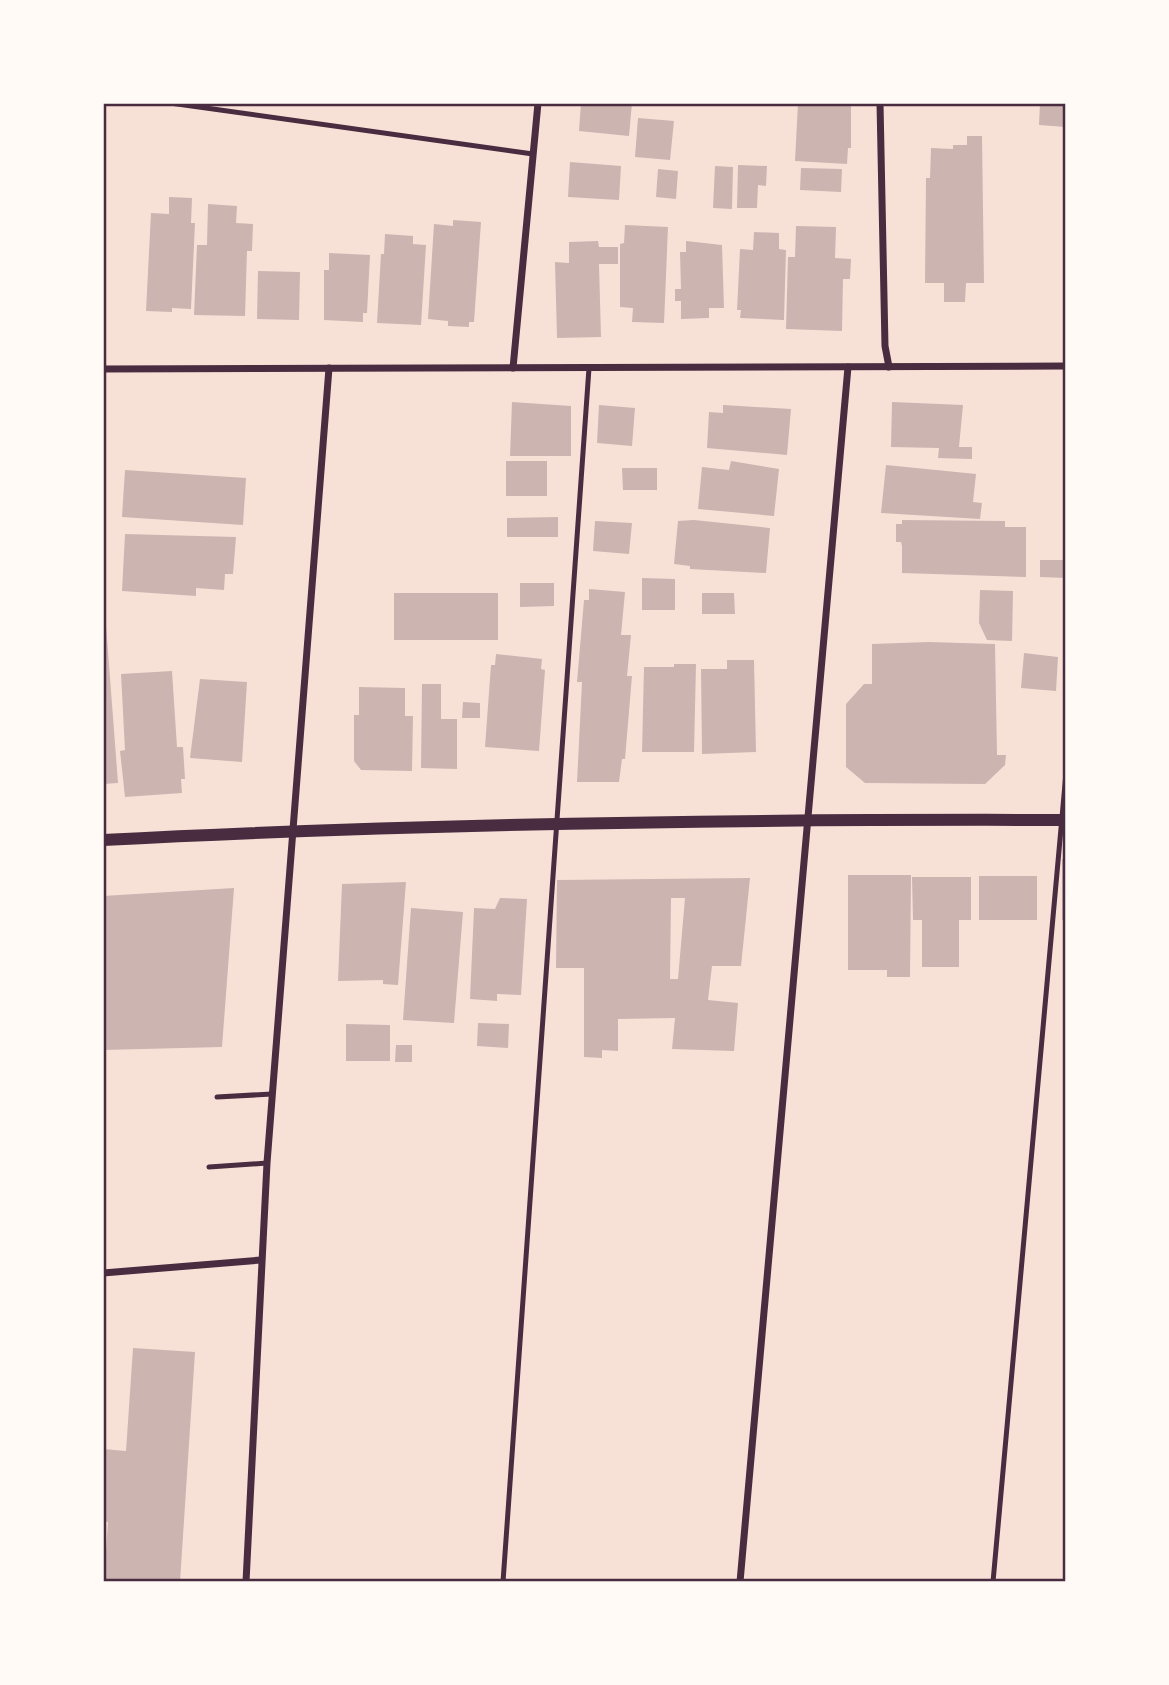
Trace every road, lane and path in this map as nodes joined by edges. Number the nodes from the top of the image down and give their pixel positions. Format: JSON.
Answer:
{"nodes":[{"id":1,"x":170,"y":103,"type":"edge"},
{"id":2,"x":538,"y":103,"type":"edge"},
{"id":3,"x":880,"y":103,"type":"edge"},
{"id":4,"x":533,"y":154,"type":"junction"},
{"id":5,"x":1066,"y":366,"type":"edge"},
{"id":6,"x":848,"y":367,"type":"junction"},
{"id":7,"x":889,"y":367,"type":"junction"},
{"id":8,"x":329,"y":368,"type":"junction"},
{"id":9,"x":513,"y":368,"type":"junction"},
{"id":10,"x":589,"y":368,"type":"junction"},
{"id":11,"x":103,"y":369,"type":"edge"},
{"id":12,"x":1066,"y":773,"type":"edge"},
{"id":13,"x":808,"y":820,"type":"junction"},
{"id":14,"x":1064,"y":820,"type":"edge"},
{"id":15,"x":558,"y":825,"type":"junction"},
{"id":16,"x":295,"y":830,"type":"junction"},
{"id":17,"x":103,"y":840,"type":"edge"},
{"id":18,"x":272,"y":1094,"type":"junction"},
{"id":19,"x":217,"y":1097,"type":"dead end"},
{"id":20,"x":267,"y":1163,"type":"junction"},
{"id":21,"x":209,"y":1167,"type":"dead end"},
{"id":22,"x":261,"y":1260,"type":"junction"},
{"id":23,"x":103,"y":1273,"type":"edge"},
{"id":24,"x":246,"y":1582,"type":"edge"},
{"id":25,"x":503,"y":1582,"type":"edge"},
{"id":26,"x":740,"y":1582,"type":"edge"},
{"id":27,"x":993,"y":1582,"type":"edge"}],
"edges":[{"from":1,"to":4,"type":"lane"},
{"from":2,"to":4,"type":"street"},
{"from":3,"to":7,"type":"street"},
{"from":4,"to":9,"type":"street"},
{"from":5,"to":7,"type":"street"},
{"from":6,"to":7,"type":"street"},
{"from":6,"to":10,"type":"street"},
{"from":6,"to":13,"type":"street"},
{"from":8,"to":9,"type":"street"},
{"from":8,"to":11,"type":"street"},
{"from":8,"to":16,"type":"street"},
{"from":9,"to":10,"type":"street"},
{"from":10,"to":15,"type":"lane"},
{"from":12,"to":14,"type":"lane"},
{"from":13,"to":14,"type":"street"},
{"from":13,"to":15,"type":"street"},
{"from":13,"to":26,"type":"street"},
{"from":14,"to":27,"type":"lane"},
{"from":15,"to":16,"type":"street"},
{"from":15,"to":25,"type":"lane"},
{"from":16,"to":17,"type":"street"},
{"from":16,"to":18,"type":"street"},
{"from":18,"to":19,"type":"lane"},
{"from":18,"to":20,"type":"street"},
{"from":20,"to":21,"type":"lane"},
{"from":20,"to":22,"type":"street"},
{"from":22,"to":23,"type":"street"},
{"from":22,"to":24,"type":"street"}]}
